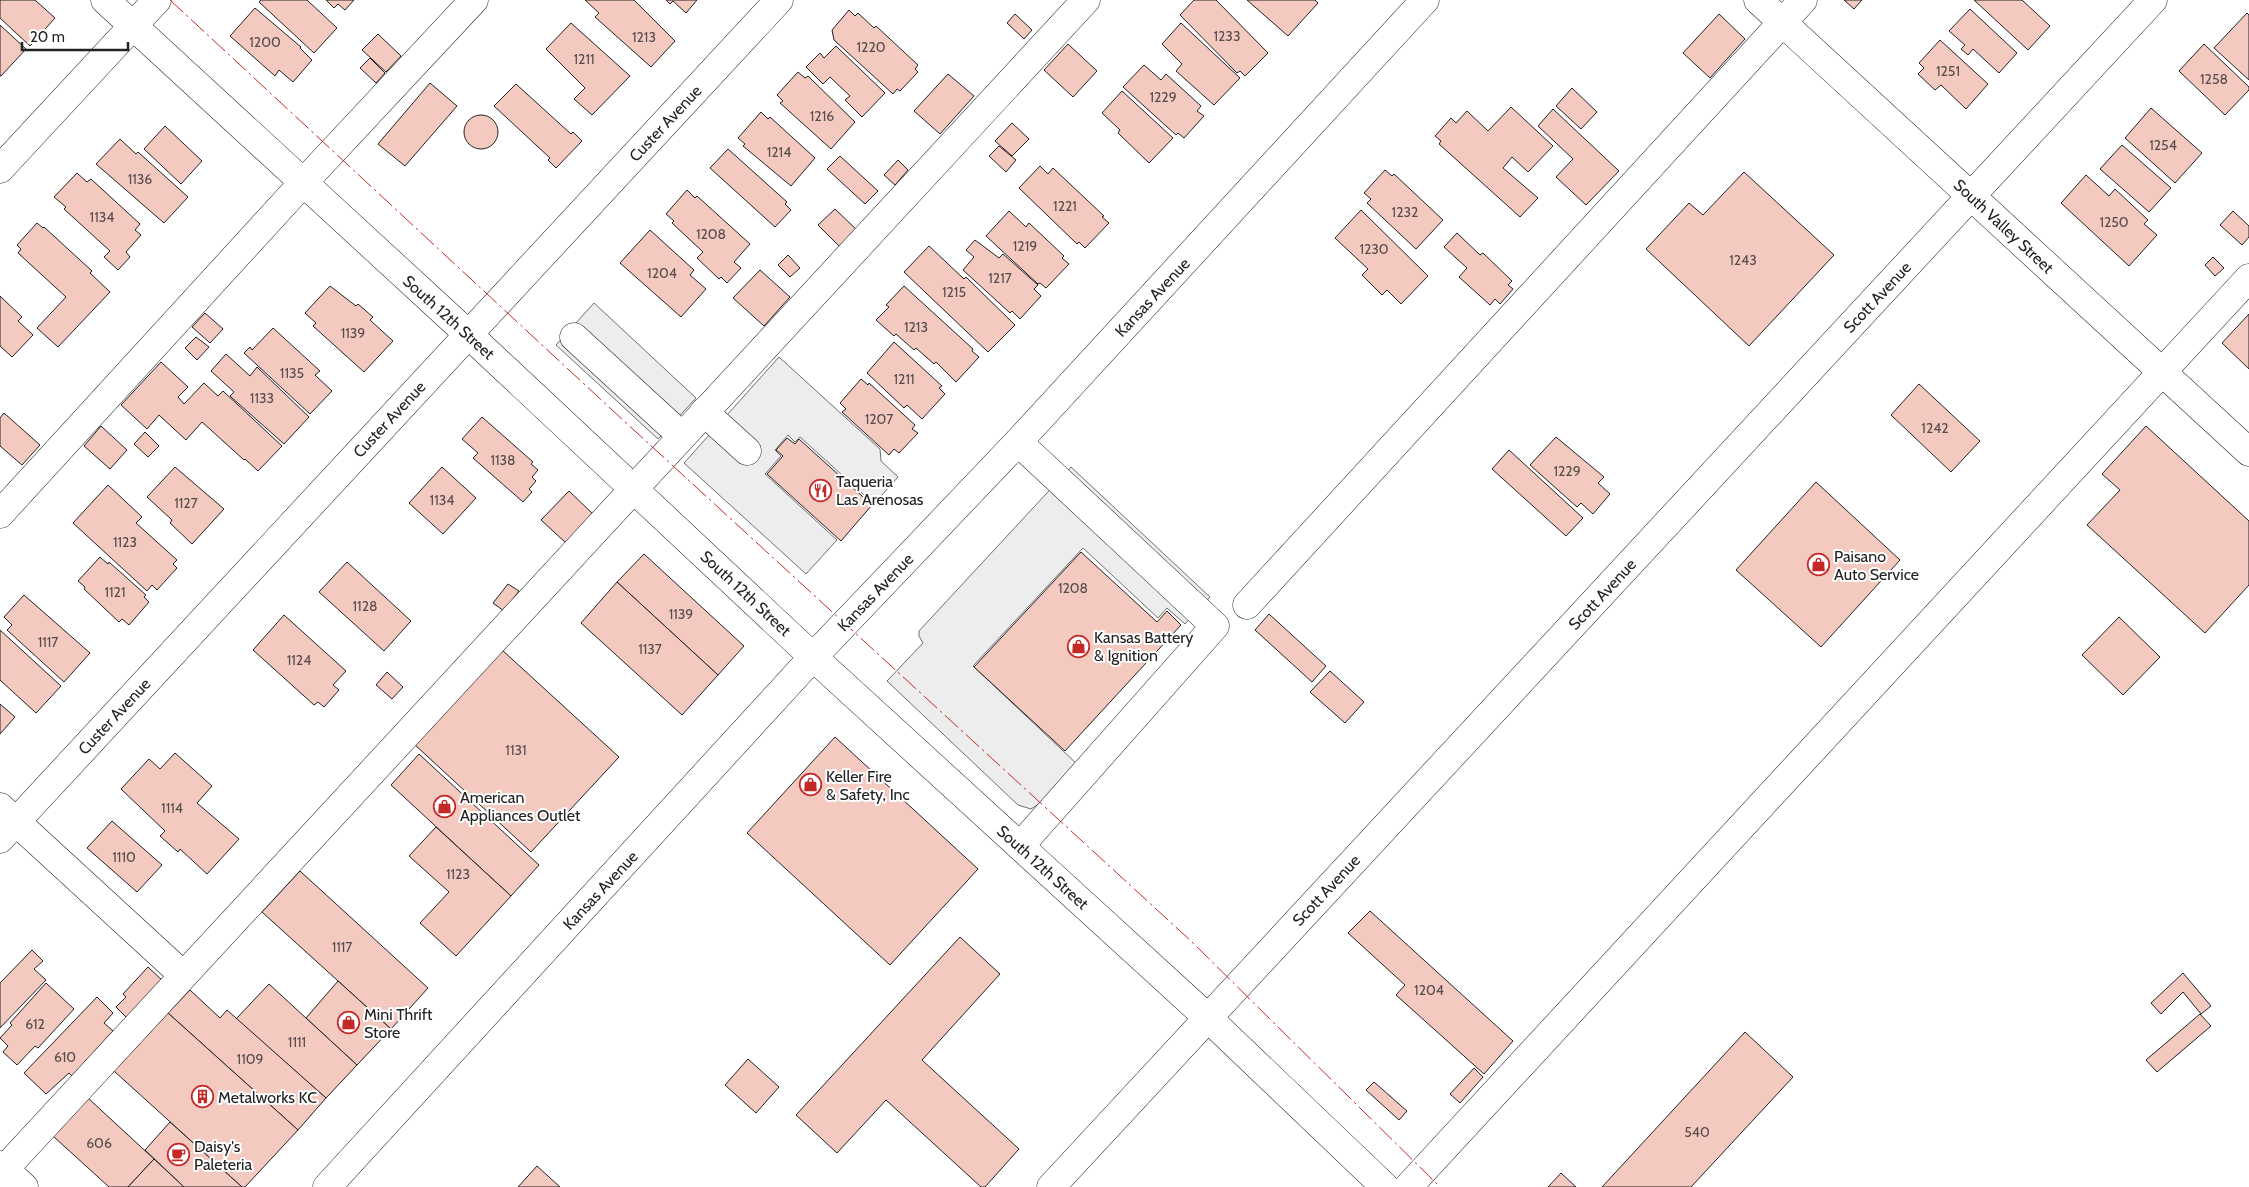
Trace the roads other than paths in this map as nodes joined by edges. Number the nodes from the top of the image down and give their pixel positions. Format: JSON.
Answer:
{"nodes":[{"id":1,"x":105,"y":0,"type":"edge"},
{"id":2,"x":157,"y":0,"type":"edge"},
{"id":3,"x":474,"y":0,"type":"edge"},
{"id":4,"x":779,"y":0,"type":"edge"},
{"id":5,"x":1086,"y":0,"type":"edge"},
{"id":6,"x":1425,"y":0,"type":"edge"},
{"id":7,"x":1758,"y":0,"type":"edge"},
{"id":8,"x":1803,"y":0,"type":"edge"},
{"id":9,"x":2153,"y":0,"type":"edge"},
{"id":10,"x":1782,"y":22,"type":"junction"},
{"id":11,"x":132,"y":26,"type":"junction"},
{"id":12,"x":0,"y":169,"type":"edge"},
{"id":13,"x":303,"y":183,"type":"junction"},
{"id":14,"x":1971,"y":196,"type":"junction"},
{"id":15,"x":2249,"y":278,"type":"edge"},
{"id":16,"x":468,"y":334,"type":"junction"},
{"id":17,"x":574,"y":338,"type":"dead end"},
{"id":18,"x":2162,"y":372,"type":"junction"},
{"id":19,"x":704,"y":412,"type":"junction"},
{"id":20,"x":682,"y":436,"type":"junction"},
{"id":21,"x":1018,"y":442,"type":"junction"},
{"id":22,"x":747,"y":451,"type":"dead end"},
{"id":23,"x":2249,"y":452,"type":"edge"},
{"id":24,"x":634,"y":488,"type":"junction"},
{"id":25,"x":0,"y":514,"type":"edge"},
{"id":26,"x":1247,"y":604,"type":"dead end"},
{"id":27,"x":813,"y":657,"type":"junction"},
{"id":28,"x":5,"y":823,"type":"edge"},
{"id":29,"x":1020,"y":846,"type":"junction"},
{"id":30,"x":184,"y":975,"type":"junction"},
{"id":31,"x":1208,"y":1018,"type":"junction"},
{"id":32,"x":2,"y":1169,"type":"edge"},
{"id":33,"x":24,"y":1187,"type":"edge"},
{"id":34,"x":327,"y":1187,"type":"edge"},
{"id":35,"x":1051,"y":1187,"type":"edge"},
{"id":36,"x":1385,"y":1187,"type":"edge"},
{"id":37,"x":1408,"y":1187,"type":"edge"}],
"edges":[{"from":1,"to":11,"type":"street","name":"South 12th Street"},
{"from":2,"to":11,"type":"street"},
{"from":3,"to":13,"type":"street"},
{"from":4,"to":16,"type":"street","name":"Custer Avenue"},
{"from":5,"to":19,"type":"street"},
{"from":6,"to":21,"type":"street","name":"Kansas Avenue"},
{"from":7,"to":10,"type":"street","name":"South Valley Street"},
{"from":8,"to":10,"type":"street"},
{"from":9,"to":14,"type":"street","name":"Scott Avenue"},
{"from":10,"to":14,"type":"street","name":"South Valley Street"},
{"from":10,"to":26,"type":"street"},
{"from":11,"to":12,"type":"street"},
{"from":11,"to":13,"type":"street","name":"South 12th Street"},
{"from":13,"to":16,"type":"street","name":"South 12th Street"},
{"from":13,"to":25,"type":"street"},
{"from":14,"to":18,"type":"street","name":"South Valley Street"},
{"from":14,"to":31,"type":"street","name":"Scott Avenue"},
{"from":15,"to":18,"type":"street"},
{"from":16,"to":24,"type":"street","name":"South 12th Street"},
{"from":16,"to":28,"type":"street","name":"Custer Avenue"},
{"from":17,"to":20,"type":"street"},
{"from":18,"to":23,"type":"street","name":"South Valley Street"},
{"from":18,"to":37,"type":"street"},
{"from":19,"to":20,"type":"street"},
{"from":19,"to":22,"type":"street"},
{"from":20,"to":24,"type":"street"},
{"from":21,"to":27,"type":"street","name":"Kansas Avenue"},
{"from":21,"to":29,"type":"street"},
{"from":24,"to":27,"type":"street","name":"South 12th Street"},
{"from":24,"to":30,"type":"street"},
{"from":27,"to":29,"type":"street","name":"South 12th Street"},
{"from":27,"to":34,"type":"street","name":"Kansas Avenue"},
{"from":28,"to":30,"type":"street"},
{"from":29,"to":31,"type":"street","name":"South 12th Street"},
{"from":30,"to":32,"type":"street"},
{"from":31,"to":35,"type":"street","name":"Scott Avenue"},
{"from":31,"to":36,"type":"street","name":"South 12th Street"},
{"from":32,"to":33,"type":"street"}]}
